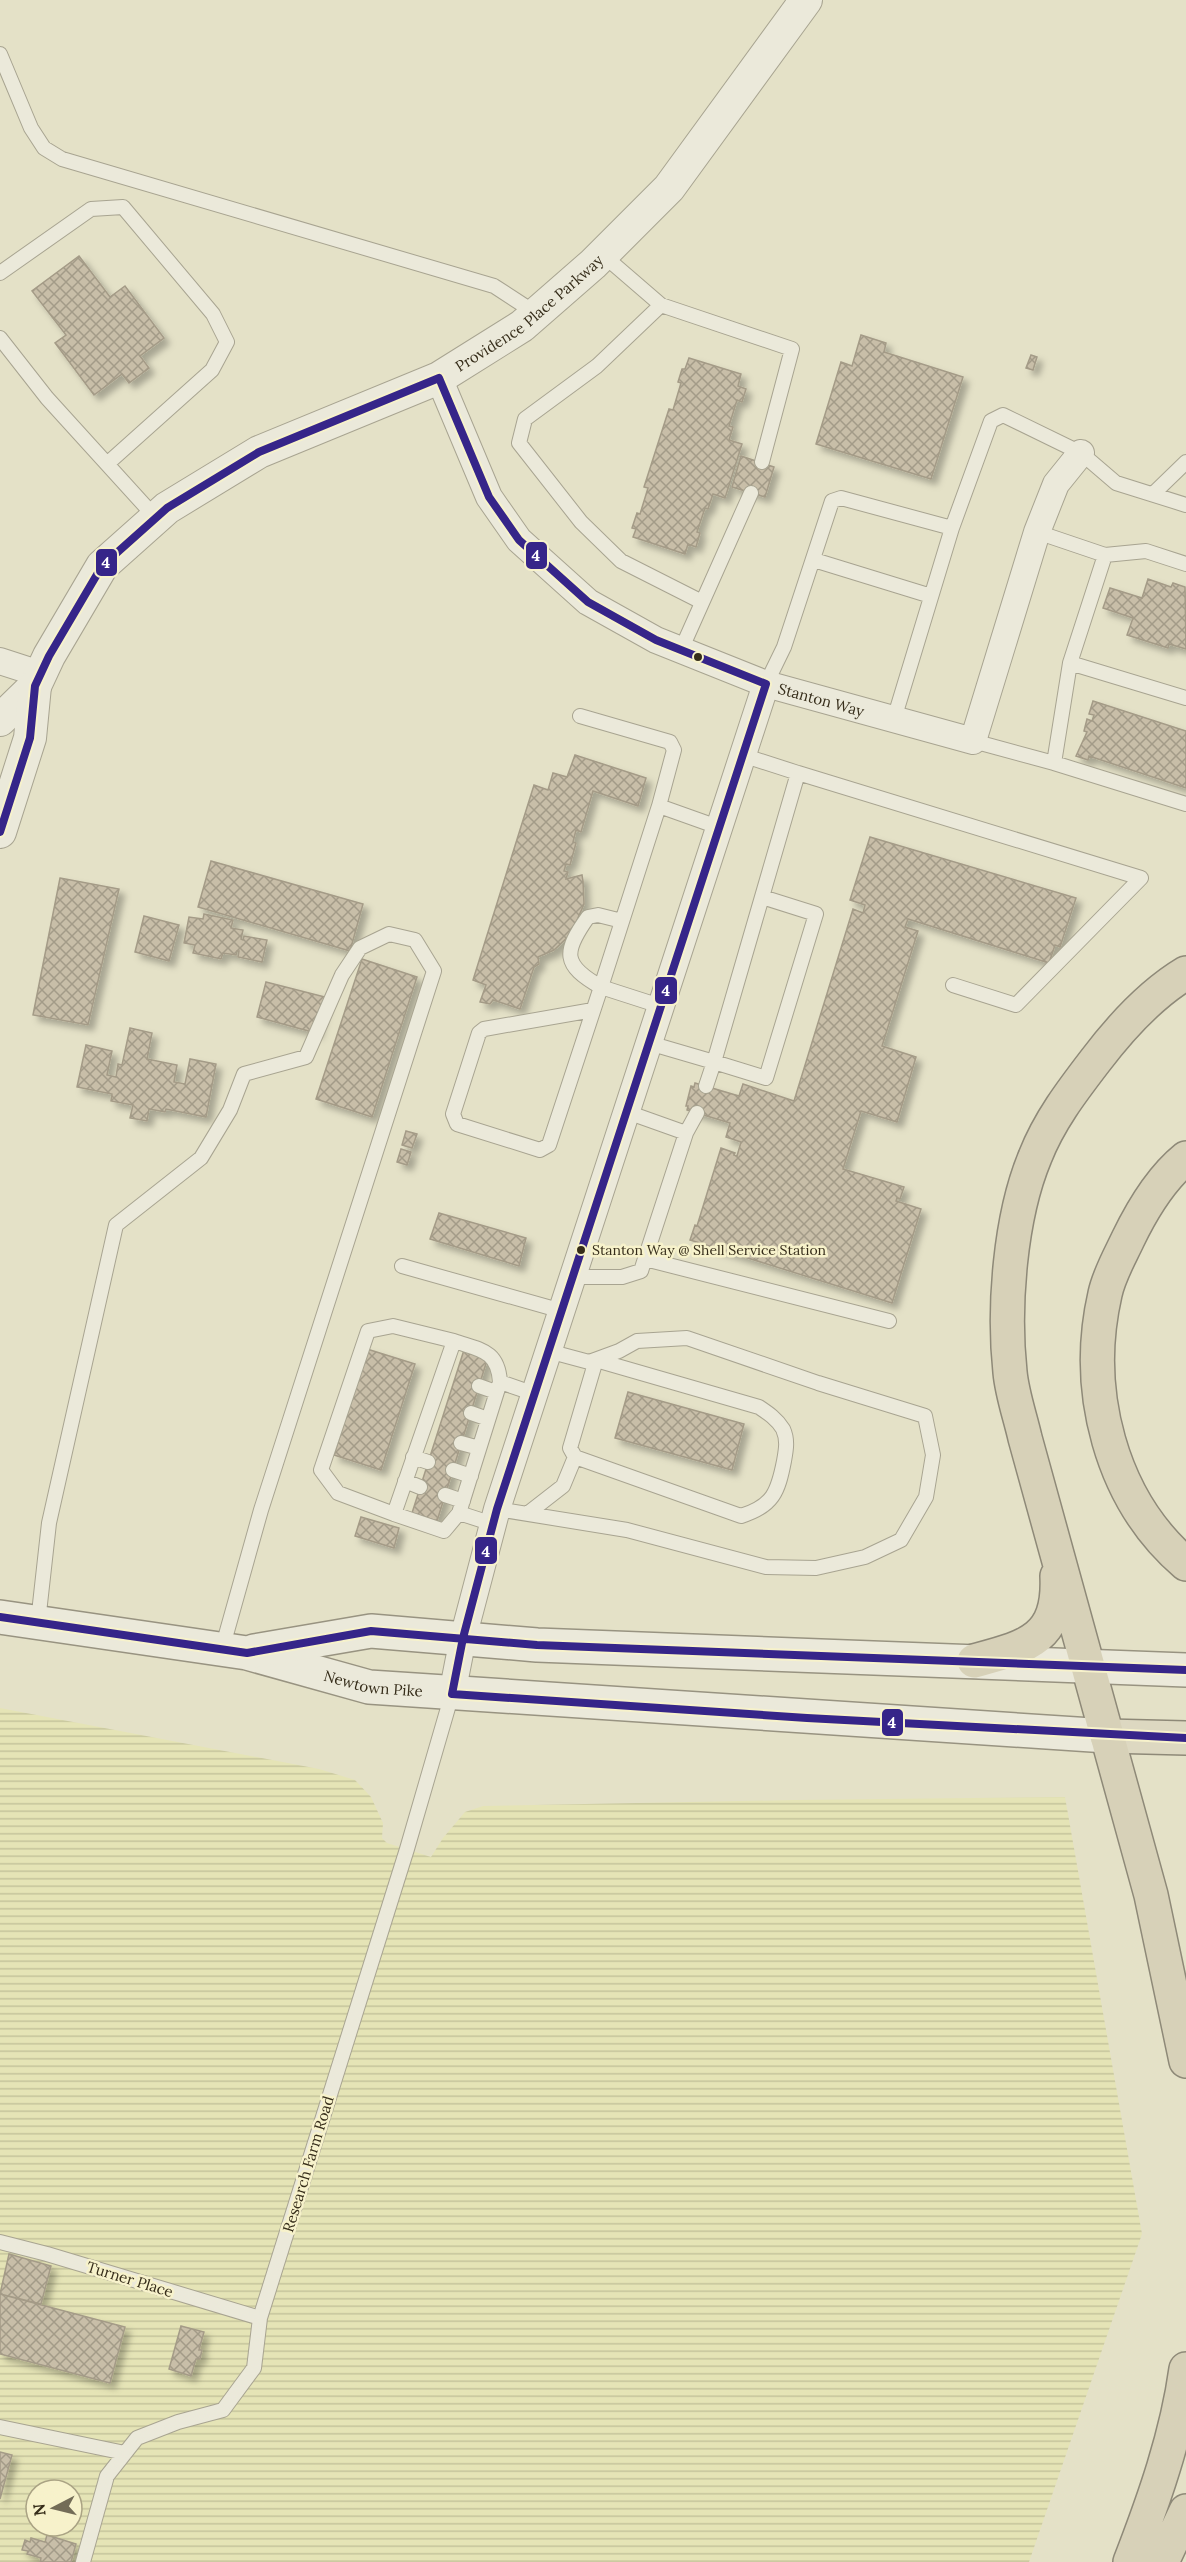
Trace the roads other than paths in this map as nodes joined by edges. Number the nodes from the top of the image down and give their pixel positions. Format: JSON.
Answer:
{"nodes":[{"id":1,"x":806,"y":0,"type":"edge"},
{"id":2,"x":0,"y":54,"type":"edge"},
{"id":3,"x":603,"y":255,"type":"junction"},
{"id":4,"x":0,"y":273,"type":"edge"},
{"id":5,"x":661,"y":305,"type":"junction"},
{"id":6,"x":537,"y":314,"type":"junction"},
{"id":7,"x":0,"y":338,"type":"edge"},
{"id":8,"x":439,"y":378,"type":"junction"},
{"id":9,"x":1081,"y":453,"type":"junction"},
{"id":10,"x":762,"y":462,"type":"dead end"},
{"id":11,"x":1186,"y":462,"type":"edge"},
{"id":12,"x":107,"y":464,"type":"junction"},
{"id":13,"x":751,"y":493,"type":"dead end"},
{"id":14,"x":1153,"y":494,"type":"junction"},
{"id":15,"x":1186,"y":505,"type":"edge"},
{"id":16,"x":156,"y":518,"type":"junction"},
{"id":17,"x":952,"y":528,"type":"junction"},
{"id":18,"x":1037,"y":532,"type":"junction"},
{"id":19,"x":1105,"y":555,"type":"junction"},
{"id":20,"x":814,"y":560,"type":"junction"},
{"id":21,"x":1186,"y":564,"type":"edge"},
{"id":22,"x":931,"y":596,"type":"junction"},
{"id":23,"x":702,"y":602,"type":"junction"},
{"id":24,"x":681,"y":650,"type":"junction"},
{"id":25,"x":0,"y":661,"type":"edge"},
{"id":26,"x":1070,"y":663,"type":"junction"},
{"id":27,"x":38,"y":680,"type":"junction"},
{"id":28,"x":766,"y":684,"type":"junction"},
{"id":29,"x":1186,"y":698,"type":"edge"},
{"id":30,"x":580,"y":716,"type":"dead end"},
{"id":31,"x":894,"y":719,"type":"junction"},
{"id":32,"x":0,"y":720,"type":"edge"},
{"id":33,"x":973,"y":741,"type":"junction"},
{"id":34,"x":742,"y":755,"type":"junction"},
{"id":35,"x":1054,"y":763,"type":"junction"},
{"id":36,"x":798,"y":773,"type":"junction"},
{"id":37,"x":1186,"y":804,"type":"edge"},
{"id":38,"x":659,"y":806,"type":"junction"},
{"id":39,"x":718,"y":827,"type":"junction"},
{"id":40,"x":0,"y":832,"type":"edge"},
{"id":41,"x":762,"y":897,"type":"junction"},
{"id":42,"x":622,"y":921,"type":"junction"},
{"id":43,"x":1186,"y":973,"type":"edge"},
{"id":44,"x":952,"y":985,"type":"dead end"},
{"id":45,"x":600,"y":987,"type":"junction"},
{"id":46,"x":660,"y":1006,"type":"junction"},
{"id":47,"x":593,"y":1010,"type":"junction"},
{"id":48,"x":649,"y":1043,"type":"junction"},
{"id":49,"x":714,"y":1062,"type":"junction"},
{"id":50,"x":706,"y":1086,"type":"dead end"},
{"id":51,"x":627,"y":1112,"type":"junction"},
{"id":52,"x":697,"y":1113,"type":"dead end"},
{"id":53,"x":686,"y":1132,"type":"junction"},
{"id":54,"x":1186,"y":1158,"type":"edge"},
{"id":55,"x":645,"y":1259,"type":"junction"},
{"id":56,"x":402,"y":1266,"type":"dead end"},
{"id":57,"x":573,"y":1277,"type":"junction"},
{"id":58,"x":562,"y":1311,"type":"junction"},
{"id":59,"x":888,"y":1321,"type":"dead end"},
{"id":60,"x":454,"y":1341,"type":"junction"},
{"id":61,"x":548,"y":1352,"type":"junction"},
{"id":62,"x":596,"y":1360,"type":"junction"},
{"id":63,"x":479,"y":1386,"type":"dead end"},
{"id":64,"x":498,"y":1387,"type":"junction"},
{"id":65,"x":535,"y":1394,"type":"junction"},
{"id":66,"x":471,"y":1413,"type":"dead end"},
{"id":67,"x":488,"y":1419,"type":"junction"},
{"id":68,"x":461,"y":1443,"type":"dead end"},
{"id":69,"x":479,"y":1448,"type":"junction"},
{"id":70,"x":413,"y":1457,"type":"junction"},
{"id":71,"x":575,"y":1457,"type":"junction"},
{"id":72,"x":428,"y":1462,"type":"dead end"},
{"id":73,"x":453,"y":1470,"type":"dead end"},
{"id":74,"x":471,"y":1476,"type":"junction"},
{"id":75,"x":405,"y":1481,"type":"junction"},
{"id":76,"x":420,"y":1487,"type":"dead end"},
{"id":77,"x":445,"y":1495,"type":"dead end"},
{"id":78,"x":461,"y":1507,"type":"junction"},
{"id":79,"x":394,"y":1514,"type":"junction"},
{"id":80,"x":526,"y":1514,"type":"junction"},
{"id":81,"x":495,"y":1516,"type":"junction"},
{"id":82,"x":1055,"y":1551,"type":"junction"},
{"id":83,"x":1186,"y":1564,"type":"edge"},
{"id":84,"x":0,"y":1617,"type":"edge"},
{"id":85,"x":38,"y":1624,"type":"junction"},
{"id":86,"x":463,"y":1638,"type":"junction"},
{"id":87,"x":234,"y":1651,"type":"junction"},
{"id":88,"x":974,"y":1660,"type":"junction"},
{"id":89,"x":1088,"y":1665,"type":"junction"},
{"id":90,"x":1186,"y":1670,"type":"edge"},
{"id":91,"x":452,"y":1694,"type":"junction"},
{"id":92,"x":1107,"y":1736,"type":"junction"},
{"id":93,"x":1186,"y":1738,"type":"edge"},
{"id":94,"x":1186,"y":2061,"type":"edge"},
{"id":95,"x":0,"y":2242,"type":"edge"},
{"id":96,"x":260,"y":2318,"type":"junction"},
{"id":97,"x":1186,"y":2369,"type":"edge"},
{"id":98,"x":0,"y":2427,"type":"edge"},
{"id":99,"x":125,"y":2453,"type":"junction"},
{"id":100,"x":1186,"y":2511,"type":"edge"},
{"id":101,"x":83,"y":2562,"type":"edge"},
{"id":102,"x":1130,"y":2562,"type":"edge"},
{"id":103,"x":1162,"y":2562,"type":"edge"}],
"edges":[{"from":1,"to":3,"type":"street","name":"Providence Place Parkway"},
{"from":2,"to":6,"type":"lane"},
{"from":3,"to":5,"type":"lane"},
{"from":3,"to":6,"type":"street","name":"Providence Place Parkway"},
{"from":4,"to":12,"type":"lane"},
{"from":5,"to":10,"type":"lane"},
{"from":5,"to":23,"type":"lane"},
{"from":6,"to":8,"type":"street","name":"Providence Place Parkway"},
{"from":7,"to":12,"type":"lane"},
{"from":8,"to":16,"type":"street","name":"Providence Place Parkway"},
{"from":8,"to":24,"type":"street"},
{"from":9,"to":14,"type":"lane"},
{"from":9,"to":17,"type":"lane"},
{"from":9,"to":18,"type":"street"},
{"from":11,"to":14,"type":"lane"},
{"from":12,"to":16,"type":"lane"},
{"from":13,"to":23,"type":"lane"},
{"from":14,"to":15,"type":"lane"},
{"from":16,"to":27,"type":"street","name":"Providence Place Parkway"},
{"from":17,"to":20,"type":"lane"},
{"from":17,"to":22,"type":"lane"},
{"from":18,"to":19,"type":"lane"},
{"from":18,"to":33,"type":"street"},
{"from":19,"to":21,"type":"lane"},
{"from":19,"to":26,"type":"lane"},
{"from":20,"to":22,"type":"lane"},
{"from":20,"to":28,"type":"lane"},
{"from":22,"to":31,"type":"lane"},
{"from":23,"to":24,"type":"lane"},
{"from":24,"to":28,"type":"street"},
{"from":25,"to":27,"type":"street"},
{"from":26,"to":29,"type":"lane"},
{"from":26,"to":35,"type":"lane"},
{"from":27,"to":32,"type":"street","name":"Providence Place Parkway"},
{"from":27,"to":40,"type":"street","name":"Providence Place Parkway"},
{"from":28,"to":31,"type":"street","name":"Stanton Way"},
{"from":28,"to":34,"type":"street","name":"Stanton Way"},
{"from":30,"to":38,"type":"lane"},
{"from":31,"to":33,"type":"street","name":"Stanton Way"},
{"from":33,"to":35,"type":"lane"},
{"from":34,"to":36,"type":"lane"},
{"from":34,"to":39,"type":"street","name":"Stanton Way"},
{"from":35,"to":37,"type":"lane"},
{"from":36,"to":41,"type":"lane"},
{"from":36,"to":44,"type":"lane"},
{"from":38,"to":39,"type":"lane"},
{"from":38,"to":42,"type":"lane"},
{"from":39,"to":46,"type":"street","name":"Stanton Way"},
{"from":41,"to":49,"type":"lane"},
{"from":41,"to":49,"type":"lane"},
{"from":42,"to":45,"type":"lane"},
{"from":42,"to":45,"type":"lane"},
{"from":43,"to":82,"type":"highway"},
{"from":45,"to":46,"type":"lane"},
{"from":45,"to":47,"type":"lane"},
{"from":46,"to":48,"type":"street","name":"Stanton Way"},
{"from":47,"to":47,"type":"lane"},
{"from":48,"to":49,"type":"lane"},
{"from":48,"to":51,"type":"street","name":"Stanton Way"},
{"from":49,"to":50,"type":"lane"},
{"from":51,"to":53,"type":"lane"},
{"from":51,"to":57,"type":"street","name":"Stanton Way"},
{"from":52,"to":53,"type":"lane"},
{"from":53,"to":55,"type":"lane"},
{"from":54,"to":83,"type":"highway"},
{"from":55,"to":57,"type":"lane"},
{"from":55,"to":59,"type":"lane"},
{"from":56,"to":58,"type":"lane"},
{"from":57,"to":58,"type":"street","name":"Stanton Way"},
{"from":58,"to":61,"type":"street","name":"Stanton Way"},
{"from":60,"to":64,"type":"lane"},
{"from":60,"to":70,"type":"lane"},
{"from":60,"to":79,"type":"lane"},
{"from":61,"to":62,"type":"lane"},
{"from":61,"to":65,"type":"street","name":"Stanton Way"},
{"from":62,"to":71,"type":"lane"},
{"from":62,"to":71,"type":"lane"},
{"from":62,"to":80,"type":"lane"},
{"from":63,"to":64,"type":"lane"},
{"from":64,"to":65,"type":"lane"},
{"from":64,"to":67,"type":"lane"},
{"from":65,"to":81,"type":"street","name":"Stanton Way"},
{"from":66,"to":67,"type":"lane"},
{"from":67,"to":69,"type":"lane"},
{"from":68,"to":69,"type":"lane"},
{"from":69,"to":74,"type":"lane"},
{"from":70,"to":72,"type":"lane"},
{"from":70,"to":75,"type":"lane"},
{"from":71,"to":80,"type":"lane"},
{"from":73,"to":74,"type":"lane"},
{"from":74,"to":78,"type":"lane"},
{"from":75,"to":76,"type":"lane"},
{"from":75,"to":79,"type":"lane"},
{"from":77,"to":78,"type":"lane"},
{"from":78,"to":79,"type":"lane"},
{"from":78,"to":81,"type":"lane"},
{"from":80,"to":81,"type":"lane"},
{"from":81,"to":86,"type":"street","name":"Stanton Way"},
{"from":82,"to":88,"type":"highway"},
{"from":82,"to":89,"type":"highway"},
{"from":84,"to":85,"type":"main road","name":"Newtown Pike"},
{"from":85,"to":87,"type":"main road","name":"Newtown Pike"},
{"from":85,"to":87,"type":"lane"},
{"from":86,"to":87,"type":"main road","name":"Newtown Pike"},
{"from":86,"to":88,"type":"main road","name":"Newtown Pike"},
{"from":86,"to":91,"type":"street","name":"Stanton Way"},
{"from":87,"to":91,"type":"main road","name":"Newtown Pike"},
{"from":88,"to":89,"type":"main road","name":"Newtown Pike"},
{"from":89,"to":90,"type":"main road","name":"Newtown Pike"},
{"from":89,"to":92,"type":"highway"},
{"from":91,"to":92,"type":"main road","name":"Newtown Pike"},
{"from":91,"to":96,"type":"lane","name":"Research Farm Road"},
{"from":92,"to":93,"type":"highway","name":"Newtown Pike"},
{"from":92,"to":94,"type":"highway"},
{"from":95,"to":96,"type":"lane","name":"Turner Place"},
{"from":96,"to":99,"type":"lane","name":"Research Farm Road"},
{"from":97,"to":102,"type":"highway"},
{"from":98,"to":99,"type":"lane"},
{"from":99,"to":101,"type":"lane","name":"Research Farm Road"},
{"from":100,"to":103,"type":"highway"}]}
